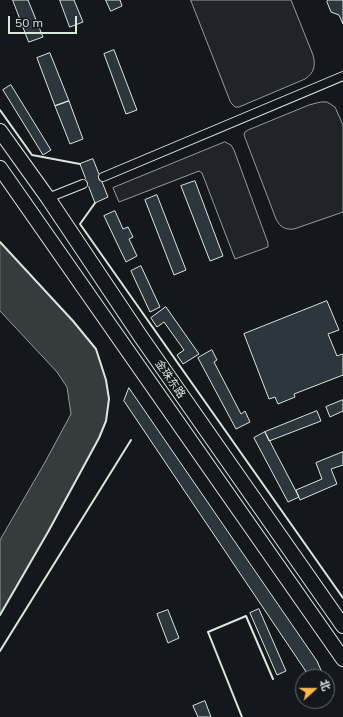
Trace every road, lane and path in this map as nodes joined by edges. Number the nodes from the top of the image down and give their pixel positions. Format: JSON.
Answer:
{"nodes":[{"id":1,"x":343,"y":76,"type":"edge"},
{"id":2,"x":0,"y":131,"type":"edge"},
{"id":3,"x":0,"y":168,"type":"edge"},
{"id":4,"x":103,"y":177,"type":"tunnel mouth"},
{"id":5,"x":83,"y":184,"type":"tunnel mouth"},
{"id":6,"x":48,"y":198,"type":"junction"},
{"id":7,"x":343,"y":626,"type":"edge"},
{"id":8,"x":343,"y":659,"type":"edge"}],
"edges":[{"from":1,"to":4,"type":"street"},
{"from":2,"to":6,"type":"highway","name":"金珠东路"},
{"from":3,"to":8,"type":"highway","name":"金珠东路"},
{"from":5,"to":6,"type":"street"},
{"from":6,"to":7,"type":"highway","name":"金珠东路"}]}
